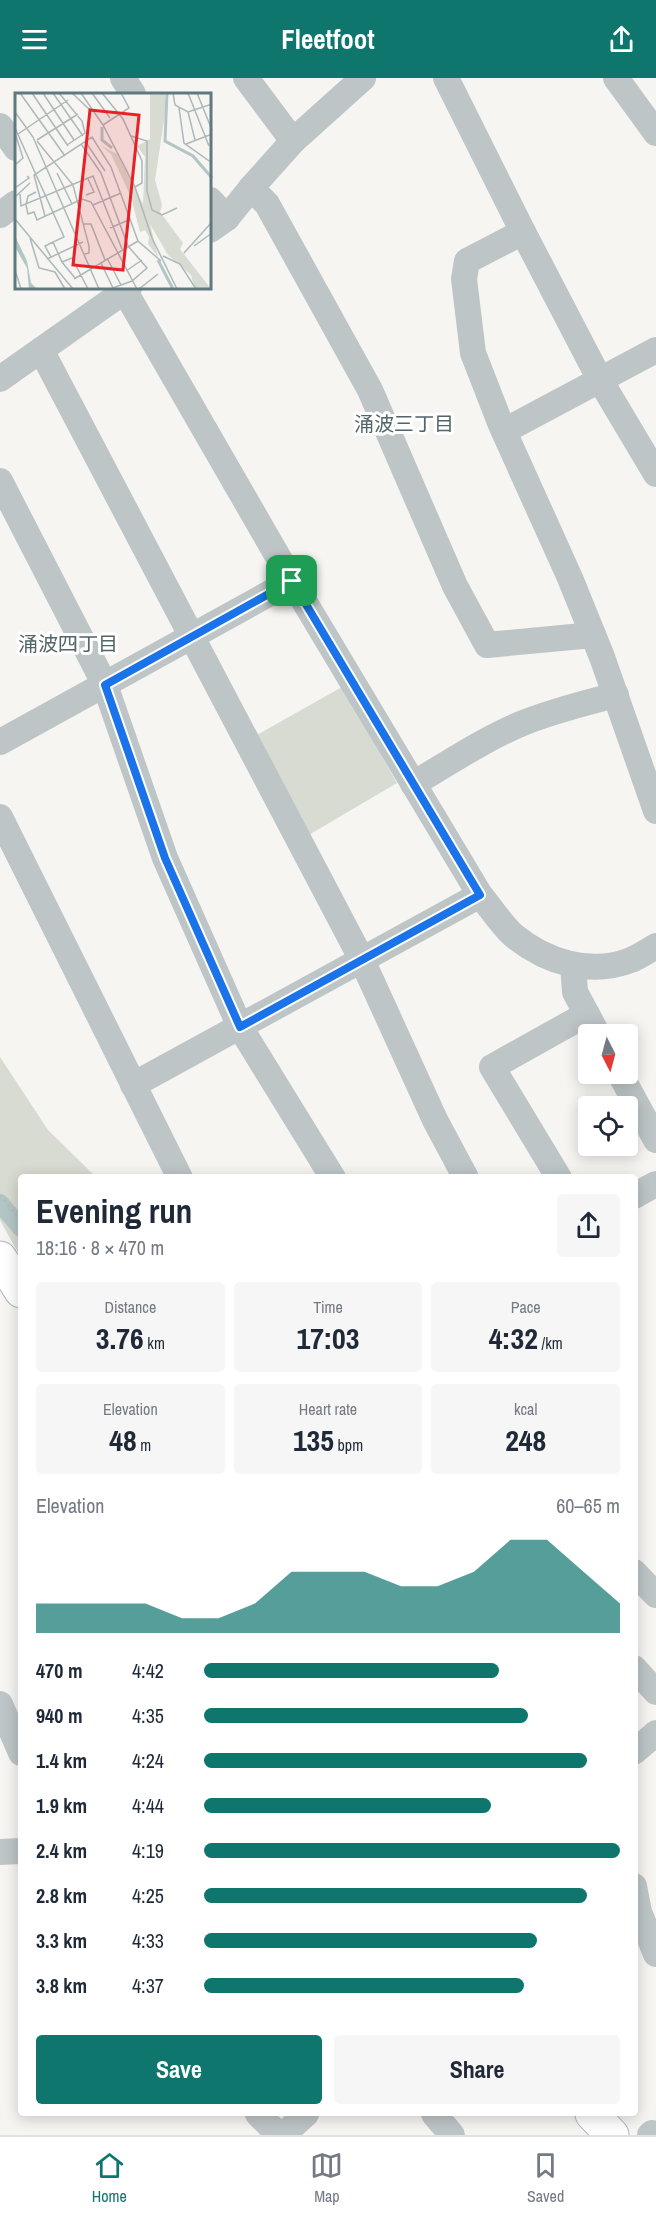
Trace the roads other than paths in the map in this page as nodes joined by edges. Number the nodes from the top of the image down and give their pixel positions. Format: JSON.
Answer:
{"nodes":[{"id":1,"x":123,"y":78,"type":"edge"},
{"id":2,"x":246,"y":78,"type":"edge"},
{"id":3,"x":363,"y":78,"type":"edge"},
{"id":4,"x":446,"y":78,"type":"edge"},
{"id":5,"x":616,"y":78,"type":"edge"},
{"id":6,"x":132,"y":93,"type":"edge"},
{"id":7,"x":0,"y":126,"type":"edge"},
{"id":8,"x":656,"y":133,"type":"edge"},
{"id":9,"x":293,"y":141,"type":"junction"},
{"id":10,"x":15,"y":147,"type":"edge"},
{"id":11,"x":251,"y":188,"type":"junction"},
{"id":12,"x":15,"y":204,"type":"edge"},
{"id":13,"x":0,"y":216,"type":"edge"},
{"id":14,"x":216,"y":216,"type":"edge"},
{"id":15,"x":523,"y":232,"type":"junction"},
{"id":16,"x":125,"y":290,"type":"edge"},
{"id":17,"x":127,"y":290,"type":"edge"},
{"id":18,"x":41,"y":350,"type":"junction"},
{"id":19,"x":656,"y":350,"type":"edge"},
{"id":20,"x":0,"y":380,"type":"edge"},
{"id":21,"x":600,"y":380,"type":"junction"},
{"id":22,"x":504,"y":431,"type":"junction"},
{"id":23,"x":656,"y":474,"type":"edge"},
{"id":24,"x":0,"y":481,"type":"edge"},
{"id":25,"x":292,"y":581,"type":"junction"},
{"id":26,"x":593,"y":635,"type":"junction"},
{"id":27,"x":192,"y":637,"type":"junction"},
{"id":28,"x":105,"y":685,"type":"junction"},
{"id":29,"x":616,"y":696,"type":"junction"},
{"id":30,"x":0,"y":742,"type":"edge"},
{"id":31,"x":413,"y":784,"type":"junction"},
{"id":32,"x":656,"y":811,"type":"edge"},
{"id":33,"x":0,"y":817,"type":"edge"},
{"id":34,"x":480,"y":895,"type":"junction"},
{"id":35,"x":656,"y":946,"type":"edge"},
{"id":36,"x":362,"y":960,"type":"junction"},
{"id":37,"x":573,"y":965,"type":"junction"},
{"id":38,"x":593,"y":1024,"type":"edge"},
{"id":39,"x":240,"y":1027,"type":"junction"},
{"id":40,"x":578,"y":1030,"type":"edge"},
{"id":41,"x":625,"y":1084,"type":"edge"},
{"id":42,"x":133,"y":1085,"type":"junction"},
{"id":43,"x":656,"y":1140,"type":"edge"},
{"id":44,"x":178,"y":1174,"type":"edge"},
{"id":45,"x":331,"y":1174,"type":"edge"},
{"id":46,"x":464,"y":1174,"type":"edge"},
{"id":47,"x":558,"y":1174,"type":"edge"},
{"id":48,"x":656,"y":1184,"type":"edge"},
{"id":49,"x":638,"y":1194,"type":"edge"},
{"id":50,"x":0,"y":1258,"type":"edge"},
{"id":51,"x":18,"y":1286,"type":"edge"},
{"id":52,"x":638,"y":1576,"type":"edge"},
{"id":53,"x":656,"y":1596,"type":"edge"},
{"id":54,"x":638,"y":1672,"type":"edge"},
{"id":55,"x":656,"y":1692,"type":"edge"},
{"id":56,"x":0,"y":1704,"type":"edge"},
{"id":57,"x":656,"y":1734,"type":"edge"},
{"id":58,"x":18,"y":1746,"type":"edge"},
{"id":59,"x":638,"y":1749,"type":"edge"},
{"id":60,"x":18,"y":1851,"type":"edge"},
{"id":61,"x":0,"y":1852,"type":"edge"},
{"id":62,"x":638,"y":1907,"type":"edge"},
{"id":63,"x":656,"y":1954,"type":"edge"},
{"id":64,"x":260,"y":2116,"type":"edge"},
{"id":65,"x":304,"y":2116,"type":"edge"},
{"id":66,"x":436,"y":2116,"type":"edge"},
{"id":67,"x":594,"y":2116,"type":"edge"},
{"id":68,"x":281,"y":2135,"type":"edge"},
{"id":69,"x":452,"y":2135,"type":"edge"},
{"id":70,"x":612,"y":2135,"type":"edge"},
{"id":71,"x":650,"y":2135,"type":"edge"},
{"id":72,"x":655,"y":2135,"type":"edge"}],
"edges":[{"from":1,"to":6,"type":"street"},
{"from":2,"to":9,"type":"street"},
{"from":3,"to":9,"type":"street"},
{"from":4,"to":15,"type":"street"},
{"from":5,"to":8,"type":"street"},
{"from":7,"to":10,"type":"street"},
{"from":9,"to":11,"type":"street"},
{"from":11,"to":14,"type":"street"},
{"from":11,"to":26,"type":"street"},
{"from":12,"to":13,"type":"street"},
{"from":15,"to":21,"type":"street"},
{"from":15,"to":22,"type":"street"},
{"from":16,"to":18,"type":"street"},
{"from":17,"to":25,"type":"street"},
{"from":18,"to":20,"type":"street"},
{"from":18,"to":27,"type":"street"},
{"from":19,"to":21,"type":"street"},
{"from":21,"to":22,"type":"street"},
{"from":21,"to":23,"type":"street"},
{"from":22,"to":26,"type":"street"},
{"from":24,"to":28,"type":"street"},
{"from":25,"to":27,"type":"street"},
{"from":25,"to":31,"type":"street"},
{"from":26,"to":29,"type":"street"},
{"from":27,"to":28,"type":"street"},
{"from":27,"to":36,"type":"street"},
{"from":28,"to":30,"type":"street"},
{"from":28,"to":39,"type":"street"},
{"from":29,"to":31,"type":"street"},
{"from":29,"to":32,"type":"street"},
{"from":31,"to":34,"type":"street"},
{"from":33,"to":42,"type":"street"},
{"from":34,"to":36,"type":"street"},
{"from":34,"to":37,"type":"street"},
{"from":35,"to":37,"type":"street"},
{"from":36,"to":39,"type":"street"},
{"from":36,"to":46,"type":"street"},
{"from":37,"to":38,"type":"street"},
{"from":39,"to":42,"type":"street"},
{"from":39,"to":45,"type":"street"},
{"from":40,"to":47,"type":"street"},
{"from":41,"to":43,"type":"street"},
{"from":42,"to":44,"type":"street"},
{"from":48,"to":49,"type":"street"},
{"from":50,"to":51,"type":"main road"},
{"from":52,"to":53,"type":"street"},
{"from":54,"to":55,"type":"street"},
{"from":56,"to":58,"type":"street"},
{"from":57,"to":59,"type":"street"},
{"from":60,"to":61,"type":"street"},
{"from":62,"to":63,"type":"street"},
{"from":64,"to":68,"type":"street"},
{"from":65,"to":68,"type":"street"},
{"from":66,"to":69,"type":"street"},
{"from":67,"to":70,"type":"main road"},
{"from":71,"to":72,"type":"street"}]}
